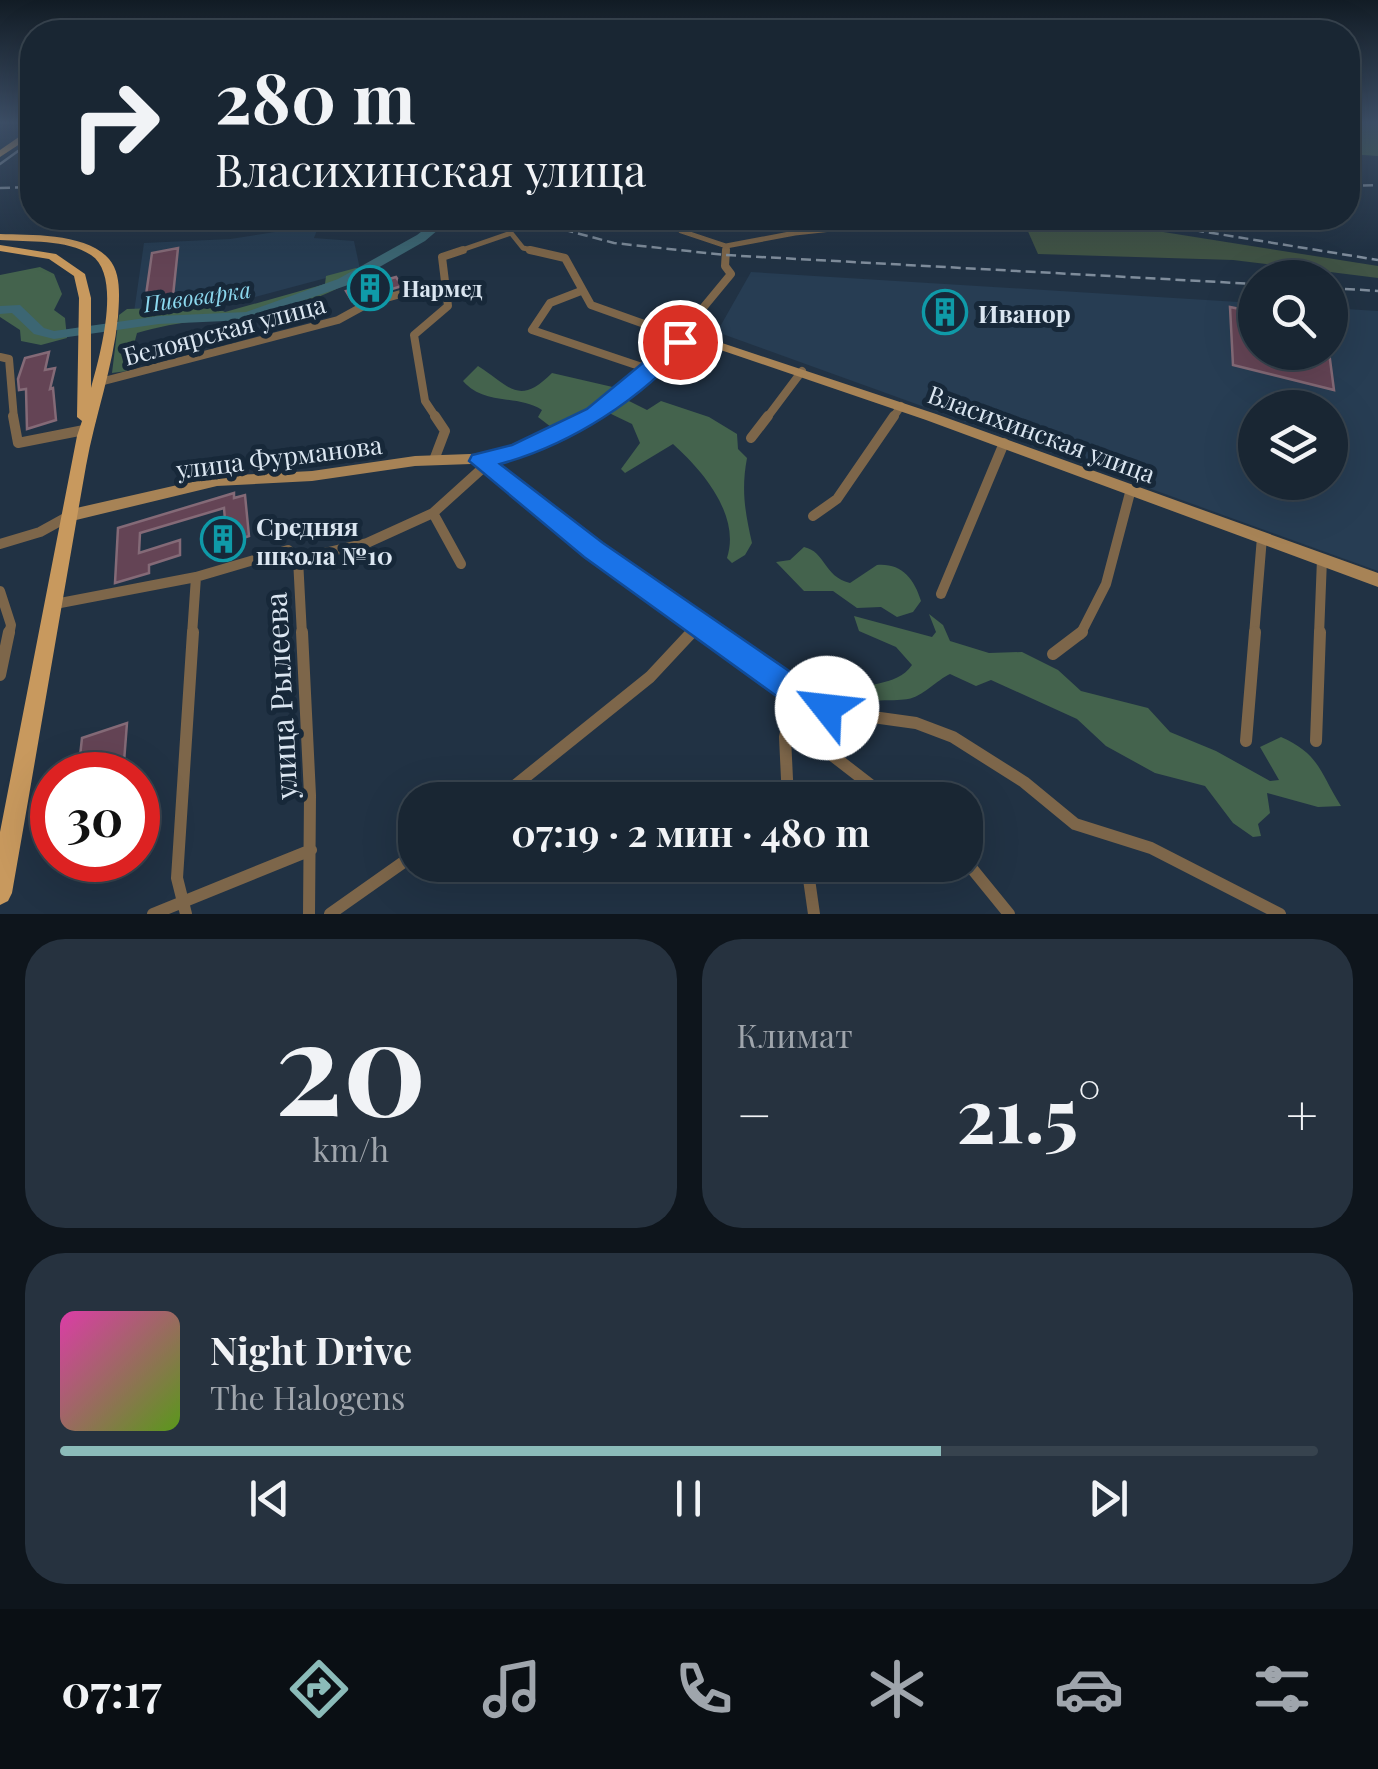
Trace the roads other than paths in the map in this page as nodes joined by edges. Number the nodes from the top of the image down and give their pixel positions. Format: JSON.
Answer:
{"nodes":[{"id":1,"x":680,"y":230,"type":"edge"},
{"id":2,"x":822,"y":230,"type":"edge"},
{"id":3,"x":0,"y":237,"type":"edge"},
{"id":4,"x":726,"y":246,"type":"junction"},
{"id":5,"x":0,"y":248,"type":"edge"},
{"id":6,"x":411,"y":291,"type":"dead end"},
{"id":7,"x":581,"y":291,"type":"junction"},
{"id":8,"x":110,"y":312,"type":"junction"},
{"id":9,"x":84,"y":318,"type":"junction"},
{"id":10,"x":689,"y":340,"type":"junction"},
{"id":11,"x":106,"y":345,"type":"junction"},
{"id":12,"x":85,"y":350,"type":"junction"},
{"id":13,"x":4,"y":357,"type":"edge"},
{"id":14,"x":648,"y":368,"type":"junction"},
{"id":15,"x":802,"y":371,"type":"junction"},
{"id":16,"x":100,"y":382,"type":"junction"},
{"id":17,"x":901,"y":406,"type":"junction"},
{"id":18,"x":84,"y":433,"type":"junction"},
{"id":19,"x":751,"y":438,"type":"dead end"},
{"id":20,"x":1004,"y":443,"type":"junction"},
{"id":21,"x":434,"y":460,"type":"junction"},
{"id":22,"x":482,"y":464,"type":"junction"},
{"id":23,"x":1130,"y":489,"type":"junction"},
{"id":24,"x":433,"y":514,"type":"junction"},
{"id":25,"x":72,"y":515,"type":"junction"},
{"id":26,"x":813,"y":516,"type":"dead end"},
{"id":27,"x":1262,"y":537,"type":"junction"},
{"id":28,"x":0,"y":544,"type":"edge"},
{"id":29,"x":298,"y":559,"type":"junction"},
{"id":30,"x":1322,"y":559,"type":"junction"},
{"id":31,"x":460,"y":564,"type":"dead end"},
{"id":32,"x":196,"y":576,"type":"junction"},
{"id":33,"x":1378,"y":580,"type":"edge"},
{"id":34,"x":0,"y":591,"type":"edge"},
{"id":35,"x":941,"y":594,"type":"dead end"},
{"id":36,"x":55,"y":604,"type":"junction"},
{"id":37,"x":700,"y":624,"type":"junction"},
{"id":38,"x":1053,"y":654,"type":"dead end"},
{"id":39,"x":0,"y":675,"type":"edge"},
{"id":40,"x":797,"y":694,"type":"junction"},
{"id":41,"x":791,"y":709,"type":"junction"},
{"id":42,"x":1246,"y":740,"type":"dead end"},
{"id":43,"x":1316,"y":741,"type":"dead end"},
{"id":44,"x":519,"y":782,"type":"edge"},
{"id":45,"x":787,"y":782,"type":"edge"},
{"id":46,"x":866,"y":782,"type":"edge"},
{"id":47,"x":311,"y":850,"type":"junction"},
{"id":48,"x":398,"y":866,"type":"edge"},
{"id":49,"x":809,"y":882,"type":"edge"},
{"id":50,"x":983,"y":882,"type":"edge"},
{"id":51,"x":0,"y":893,"type":"edge"},
{"id":52,"x":186,"y":908,"type":"edge"},
{"id":53,"x":153,"y":914,"type":"edge"},
{"id":54,"x":309,"y":914,"type":"edge"},
{"id":55,"x":330,"y":914,"type":"edge"},
{"id":56,"x":814,"y":914,"type":"edge"},
{"id":57,"x":1009,"y":914,"type":"edge"},
{"id":58,"x":1280,"y":914,"type":"edge"}],
"edges":[{"from":1,"to":4,"type":"street"},
{"from":2,"to":4,"type":"street"},
{"from":3,"to":8,"type":"main road"},
{"from":4,"to":10,"type":"street"},
{"from":5,"to":9,"type":"main road"},
{"from":6,"to":16,"type":"street","name":"Белоярская улица"},
{"from":7,"to":10,"type":"street","name":"Власихинская улица"},
{"from":7,"to":14,"type":"street"},
{"from":7,"to":21,"type":"street","name":"Власихинская улица"},
{"from":8,"to":9,"type":"main road"},
{"from":8,"to":11,"type":"main road"},
{"from":9,"to":12,"type":"main road"},
{"from":10,"to":14,"type":"street"},
{"from":10,"to":15,"type":"street","name":"Власихинская улица"},
{"from":11,"to":12,"type":"main road"},
{"from":11,"to":16,"type":"main road"},
{"from":12,"to":18,"type":"main road"},
{"from":13,"to":18,"type":"street"},
{"from":14,"to":22,"type":"street"},
{"from":15,"to":17,"type":"street","name":"Власихинская улица"},
{"from":15,"to":19,"type":"street"},
{"from":16,"to":18,"type":"main road"},
{"from":17,"to":20,"type":"street","name":"Власихинская улица"},
{"from":17,"to":26,"type":"street"},
{"from":18,"to":25,"type":"main road"},
{"from":20,"to":23,"type":"street","name":"Власихинская улица"},
{"from":20,"to":35,"type":"street"},
{"from":21,"to":22,"type":"street","name":"улица Фурманова"},
{"from":21,"to":25,"type":"street","name":"улица Фурманова"},
{"from":22,"to":24,"type":"street","name":"улица Рылеева"},
{"from":22,"to":37,"type":"street"},
{"from":23,"to":27,"type":"street","name":"Власихинская улица"},
{"from":23,"to":38,"type":"street"},
{"from":24,"to":29,"type":"street","name":"улица Рылеева"},
{"from":24,"to":31,"type":"street"},
{"from":25,"to":28,"type":"street"},
{"from":25,"to":36,"type":"main road"},
{"from":27,"to":30,"type":"street","name":"Власихинская улица"},
{"from":27,"to":42,"type":"street"},
{"from":29,"to":32,"type":"street"},
{"from":29,"to":47,"type":"street","name":"улица Рылеева"},
{"from":30,"to":33,"type":"street","name":"Власихинская улица"},
{"from":30,"to":43,"type":"street"},
{"from":32,"to":36,"type":"street"},
{"from":32,"to":52,"type":"street"},
{"from":34,"to":39,"type":"street"},
{"from":36,"to":51,"type":"main road"},
{"from":37,"to":40,"type":"street"},
{"from":37,"to":44,"type":"street"},
{"from":40,"to":41,"type":"street"},
{"from":40,"to":58,"type":"street"},
{"from":41,"to":45,"type":"street"},
{"from":41,"to":46,"type":"street"},
{"from":47,"to":52,"type":"street"},
{"from":47,"to":54,"type":"street","name":"улица Рылеева"},
{"from":48,"to":55,"type":"street"},
{"from":49,"to":56,"type":"street"},
{"from":50,"to":57,"type":"street"},
{"from":52,"to":53,"type":"street"}]}
